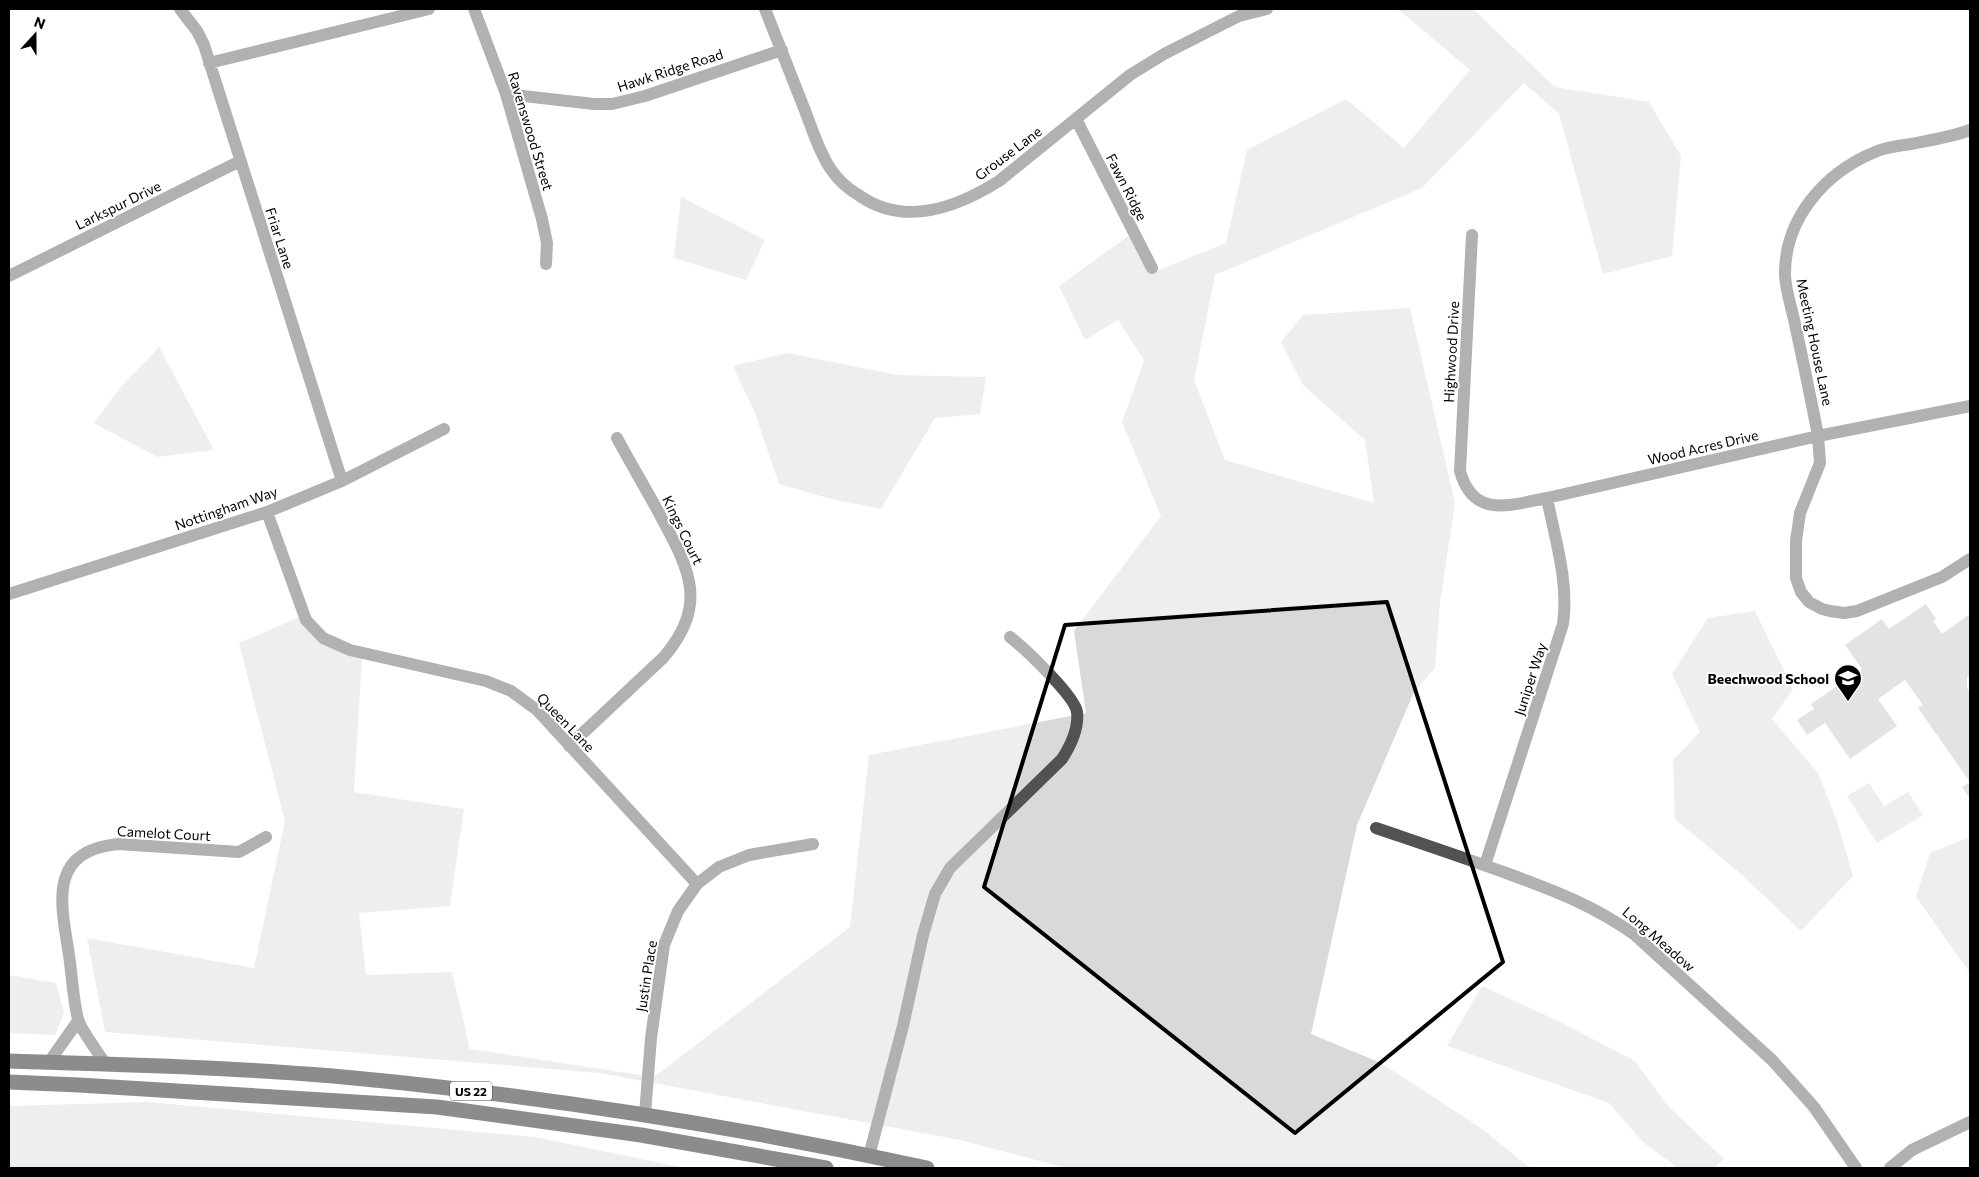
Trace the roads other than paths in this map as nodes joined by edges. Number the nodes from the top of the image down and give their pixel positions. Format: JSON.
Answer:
{"nodes":[{"id":1,"x":180,"y":9,"type":"edge"},
{"id":2,"x":428,"y":9,"type":"edge"},
{"id":3,"x":474,"y":9,"type":"edge"},
{"id":4,"x":765,"y":9,"type":"edge"},
{"id":5,"x":1267,"y":9,"type":"edge"},
{"id":6,"x":782,"y":50,"type":"junction"},
{"id":7,"x":209,"y":63,"type":"junction"},
{"id":8,"x":506,"y":94,"type":"junction"},
{"id":9,"x":1076,"y":119,"type":"junction"},
{"id":10,"x":1970,"y":130,"type":"edge"},
{"id":11,"x":240,"y":160,"type":"junction"},
{"id":12,"x":1472,"y":235,"type":"dead end"},
{"id":13,"x":546,"y":264,"type":"dead end"},
{"id":14,"x":1152,"y":268,"type":"dead end"},
{"id":15,"x":9,"y":276,"type":"edge"},
{"id":16,"x":1970,"y":406,"type":"edge"},
{"id":17,"x":444,"y":429,"type":"dead end"},
{"id":18,"x":1818,"y":436,"type":"junction"},
{"id":19,"x":617,"y":438,"type":"dead end"},
{"id":20,"x":1460,"y":471,"type":"joint"},
{"id":21,"x":342,"y":481,"type":"junction"},
{"id":22,"x":1547,"y":498,"type":"junction"},
{"id":23,"x":267,"y":512,"type":"junction"},
{"id":24,"x":1970,"y":559,"type":"edge"},
{"id":25,"x":9,"y":594,"type":"edge"},
{"id":26,"x":1010,"y":637,"type":"dead end"},
{"id":27,"x":569,"y":746,"type":"junction"},
{"id":28,"x":1376,"y":828,"type":"dead end"},
{"id":29,"x":266,"y":837,"type":"dead end"},
{"id":30,"x":813,"y":844,"type":"dead end"},
{"id":31,"x":1485,"y":865,"type":"junction"},
{"id":32,"x":697,"y":884,"type":"junction"},
{"id":33,"x":78,"y":1021,"type":"junction"},
{"id":34,"x":9,"y":1061,"type":"edge"},
{"id":35,"x":49,"y":1062,"type":"junction"},
{"id":36,"x":106,"y":1065,"type":"junction"},
{"id":37,"x":9,"y":1082,"type":"edge"},
{"id":38,"x":79,"y":1085,"type":"junction"},
{"id":39,"x":9,"y":1092,"type":"edge"},
{"id":40,"x":645,"y":1114,"type":"junction"},
{"id":41,"x":1970,"y":1122,"type":"edge"},
{"id":42,"x":869,"y":1156,"type":"junction"},
{"id":43,"x":826,"y":1168,"type":"edge"},
{"id":44,"x":927,"y":1168,"type":"edge"},
{"id":45,"x":1856,"y":1168,"type":"edge"},
{"id":46,"x":1890,"y":1168,"type":"edge"}],
"edges":[{"from":1,"to":7,"type":"street","name":"Friar Lane"},
{"from":2,"to":7,"type":"street"},
{"from":3,"to":8,"type":"street","name":"Ravenswood Street"},
{"from":4,"to":6,"type":"street","name":"Grouse Lane"},
{"from":5,"to":9,"type":"street","name":"Grouse Lane"},
{"from":6,"to":8,"type":"street","name":"Hawk Ridge Road"},
{"from":6,"to":9,"type":"street","name":"Grouse Lane"},
{"from":7,"to":11,"type":"street","name":"Friar Lane"},
{"from":8,"to":13,"type":"street","name":"Ravenswood Street"},
{"from":9,"to":14,"type":"street","name":"Fawn Ridge"},
{"from":10,"to":18,"type":"street","name":"Meeting House Lane"},
{"from":11,"to":15,"type":"street","name":"Larkspur Drive"},
{"from":11,"to":21,"type":"street","name":"Friar Lane"},
{"from":12,"to":20,"type":"street","name":"Highwood Drive"},
{"from":16,"to":18,"type":"street","name":"Wood Acres Drive"},
{"from":17,"to":21,"type":"street","name":"Nottingham Way"},
{"from":18,"to":22,"type":"street","name":"Wood Acres Drive"},
{"from":18,"to":24,"type":"street","name":"Meeting House Lane"},
{"from":19,"to":27,"type":"street","name":"Kings Court"},
{"from":20,"to":22,"type":"street","name":"Wood Acres Drive"},
{"from":21,"to":23,"type":"street","name":"Nottingham Way"},
{"from":22,"to":31,"type":"street","name":"Juniper Way"},
{"from":23,"to":25,"type":"street","name":"Nottingham Way"},
{"from":23,"to":27,"type":"street","name":"Queen Lane"},
{"from":26,"to":42,"type":"street"},
{"from":27,"to":32,"type":"street","name":"Queen Lane"},
{"from":28,"to":31,"type":"street","name":"Long Meadow"},
{"from":29,"to":33,"type":"street","name":"Camelot Court"},
{"from":30,"to":32,"type":"street","name":"Justin Place"},
{"from":31,"to":45,"type":"street","name":"Long Meadow"},
{"from":32,"to":40,"type":"street","name":"Justin Place"},
{"from":33,"to":35,"type":"street"},
{"from":33,"to":36,"type":"street","name":"Camelot Court"},
{"from":34,"to":35,"type":"highway","number":"US 22"},
{"from":35,"to":36,"type":"highway","number":"US 22"},
{"from":36,"to":40,"type":"highway","number":"US 22"},
{"from":37,"to":38,"type":"highway","number":"US 22"},
{"from":38,"to":39,"type":"highway"},
{"from":38,"to":43,"type":"highway","number":"US 22"},
{"from":40,"to":42,"type":"highway","number":"US 22"},
{"from":41,"to":46,"type":"street"},
{"from":42,"to":44,"type":"highway","number":"US 22"}]}
